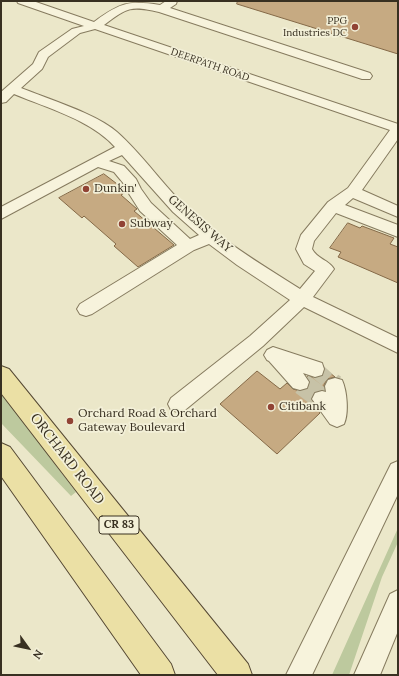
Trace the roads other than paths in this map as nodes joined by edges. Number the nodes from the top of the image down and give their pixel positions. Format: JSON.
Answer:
{"nodes":[{"id":1,"x":22,"y":1,"type":"edge"},
{"id":2,"x":173,"y":1,"type":"edge"},
{"id":3,"x":162,"y":9,"type":"junction"},
{"id":4,"x":95,"y":26,"type":"junction"},
{"id":5,"x":82,"y":42,"type":"dead end"},
{"id":6,"x":57,"y":60,"type":"dead end"},
{"id":7,"x":38,"y":66,"type":"junction"},
{"id":8,"x":366,"y":76,"type":"dead end"},
{"id":9,"x":14,"y":89,"type":"junction"},
{"id":10,"x":1,"y":99,"type":"edge"},
{"id":11,"x":398,"y":128,"type":"edge"},
{"id":12,"x":124,"y":148,"type":"junction"},
{"id":13,"x":391,"y":149,"type":"edge"},
{"id":14,"x":99,"y":160,"type":"junction"},
{"id":15,"x":132,"y":188,"type":"junction"},
{"id":16,"x":353,"y":191,"type":"junction"},
{"id":17,"x":333,"y":206,"type":"junction"},
{"id":18,"x":35,"y":207,"type":"dead end"},
{"id":19,"x":398,"y":212,"type":"edge"},
{"id":20,"x":1,"y":214,"type":"edge"},
{"id":21,"x":398,"y":232,"type":"edge"},
{"id":22,"x":211,"y":237,"type":"junction"},
{"id":23,"x":188,"y":246,"type":"junction"},
{"id":24,"x":302,"y":299,"type":"junction"},
{"id":25,"x":86,"y":309,"type":"dead end"},
{"id":26,"x":398,"y":346,"type":"edge"},
{"id":27,"x":273,"y":355,"type":"dead end"},
{"id":28,"x":1,"y":376,"type":"edge"},
{"id":29,"x":308,"y":376,"type":"tunnel mouth"},
{"id":30,"x":329,"y":392,"type":"tunnel mouth"},
{"id":31,"x":178,"y":404,"type":"dead end"},
{"id":32,"x":337,"y":418,"type":"dead end"},
{"id":33,"x":1,"y":455,"type":"edge"},
{"id":34,"x":398,"y":471,"type":"edge"},
{"id":35,"x":398,"y":602,"type":"edge"},
{"id":36,"x":160,"y":675,"type":"edge"},
{"id":37,"x":238,"y":675,"type":"edge"},
{"id":38,"x":299,"y":675,"type":"edge"},
{"id":39,"x":367,"y":675,"type":"edge"}],
"edges":[{"from":1,"to":4,"type":"street","name":"DEERPATH ROAD"},
{"from":2,"to":3,"type":"street"},
{"from":3,"to":4,"type":"street"},
{"from":3,"to":8,"type":"street"},
{"from":4,"to":5,"type":"street"},
{"from":4,"to":7,"type":"street"},
{"from":4,"to":11,"type":"street","name":"DEERPATH ROAD"},
{"from":6,"to":7,"type":"street"},
{"from":7,"to":9,"type":"street"},
{"from":9,"to":10,"type":"street"},
{"from":9,"to":12,"type":"street","name":"GENESIS WAY"},
{"from":11,"to":13,"type":"street"},
{"from":12,"to":14,"type":"street"},
{"from":12,"to":22,"type":"street","name":"GENESIS WAY"},
{"from":13,"to":16,"type":"street"},
{"from":14,"to":15,"type":"street"},
{"from":14,"to":20,"type":"street"},
{"from":15,"to":18,"type":"street"},
{"from":15,"to":23,"type":"street"},
{"from":16,"to":17,"type":"street"},
{"from":16,"to":19,"type":"street"},
{"from":17,"to":21,"type":"street"},
{"from":17,"to":24,"type":"street"},
{"from":22,"to":23,"type":"street"},
{"from":22,"to":24,"type":"street","name":"GENESIS WAY"},
{"from":23,"to":25,"type":"street"},
{"from":24,"to":26,"type":"street","name":"GENESIS WAY"},
{"from":24,"to":31,"type":"street"},
{"from":27,"to":29,"type":"street"},
{"from":28,"to":37,"type":"main road","name":"ORCHARD ROAD","number":"CR 83"},
{"from":30,"to":32,"type":"street"},
{"from":33,"to":36,"type":"main road"},
{"from":34,"to":38,"type":"street"},
{"from":35,"to":39,"type":"street"}]}
